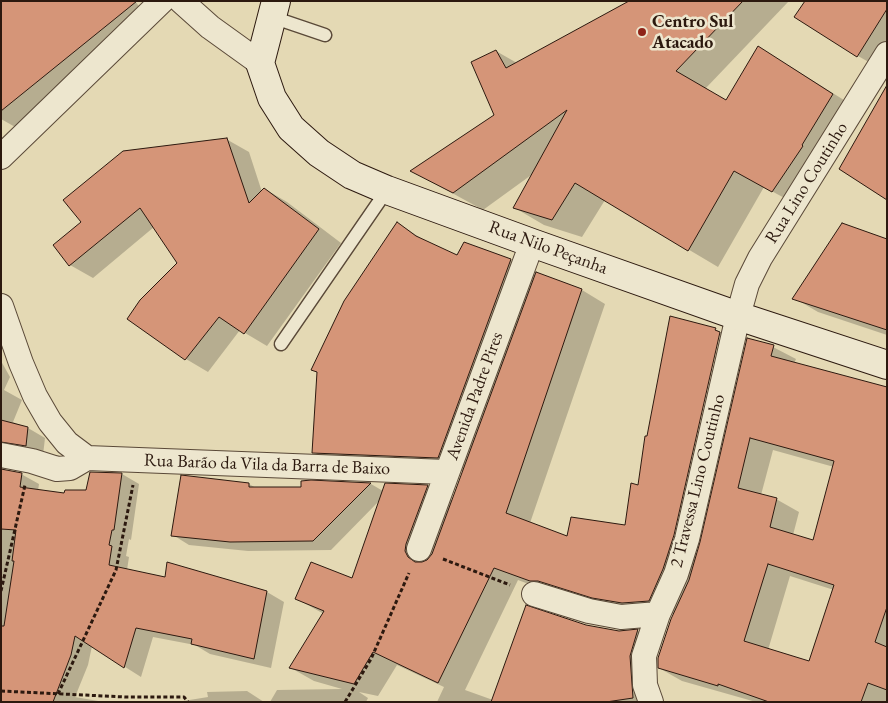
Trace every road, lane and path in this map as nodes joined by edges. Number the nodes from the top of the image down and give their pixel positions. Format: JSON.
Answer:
{"nodes":[{"id":1,"x":162,"y":1,"type":"edge"},
{"id":2,"x":181,"y":1,"type":"edge"},
{"id":3,"x":274,"y":9,"type":"edge"},
{"id":4,"x":325,"y":35,"type":"dead end"},
{"id":5,"x":887,"y":54,"type":"edge"},
{"id":6,"x":260,"y":63,"type":"junction"},
{"id":7,"x":1,"y":157,"type":"edge"},
{"id":8,"x":387,"y":190,"type":"junction"},
{"id":9,"x":532,"y":243,"type":"junction"},
{"id":10,"x":1,"y":306,"type":"edge"},
{"id":11,"x":738,"y":316,"type":"junction"},
{"id":12,"x":281,"y":344,"type":"dead end"},
{"id":13,"x":887,"y":365,"type":"edge"},
{"id":14,"x":1,"y":454,"type":"edge"},
{"id":15,"x":87,"y":458,"type":"junction"},
{"id":16,"x":32,"y":460,"type":"junction"},
{"id":17,"x":139,"y":460,"type":"junction"},
{"id":18,"x":446,"y":472,"type":"junction"},
{"id":19,"x":419,"y":550,"type":"junction"},
{"id":20,"x":1,"y":591,"type":"edge"},
{"id":21,"x":534,"y":594,"type":"joint"},
{"id":22,"x":658,"y":614,"type":"junction"},
{"id":23,"x":1,"y":691,"type":"edge"},
{"id":24,"x":58,"y":694,"type":"junction"},
{"id":25,"x":126,"y":700,"type":"edge"},
{"id":26,"x":188,"y":702,"type":"edge"},
{"id":27,"x":345,"y":702,"type":"edge"},
{"id":28,"x":651,"y":702,"type":"edge"}],
"edges":[{"from":1,"to":7,"type":"street"},
{"from":2,"to":6,"type":"street"},
{"from":3,"to":4,"type":"lane"},
{"from":3,"to":6,"type":"main road"},
{"from":5,"to":11,"type":"street","name":"Rua Lino Coutinho"},
{"from":6,"to":8,"type":"main road","name":"Rua Nilo Peçanha"},
{"from":8,"to":9,"type":"main road","name":"Rua Nilo Peçanha"},
{"from":8,"to":12,"type":"lane"},
{"from":9,"to":11,"type":"main road","name":"Rua Nilo Peçanha"},
{"from":9,"to":18,"type":"street","name":"Avenida Padre Pires"},
{"from":10,"to":15,"type":"street"},
{"from":11,"to":13,"type":"main road","name":"Rua Nilo Peçanha"},
{"from":11,"to":22,"type":"street","name":"2 Travessa Lino Coutinho"},
{"from":14,"to":16,"type":"street","name":"Rua Barão da Vila da Barra de Baixo"},
{"from":15,"to":16,"type":"street","name":"Rua Barão da Vila da Barra de Baixo"},
{"from":15,"to":17,"type":"street","name":"Rua Barão da Vila da Barra de Baixo"},
{"from":16,"to":20,"type":"path"},
{"from":17,"to":18,"type":"street","name":"Rua Barão da Vila da Barra de Baixo"},
{"from":17,"to":24,"type":"path"},
{"from":18,"to":19,"type":"street","name":"Avenida Padre Pires"},
{"from":19,"to":21,"type":"path"},
{"from":19,"to":27,"type":"path"},
{"from":21,"to":22,"type":"street"},
{"from":22,"to":28,"type":"street","name":"2 Travessa Lino Coutinho"},
{"from":23,"to":24,"type":"path"},
{"from":24,"to":25,"type":"path"},
{"from":25,"to":26,"type":"path"}]}
